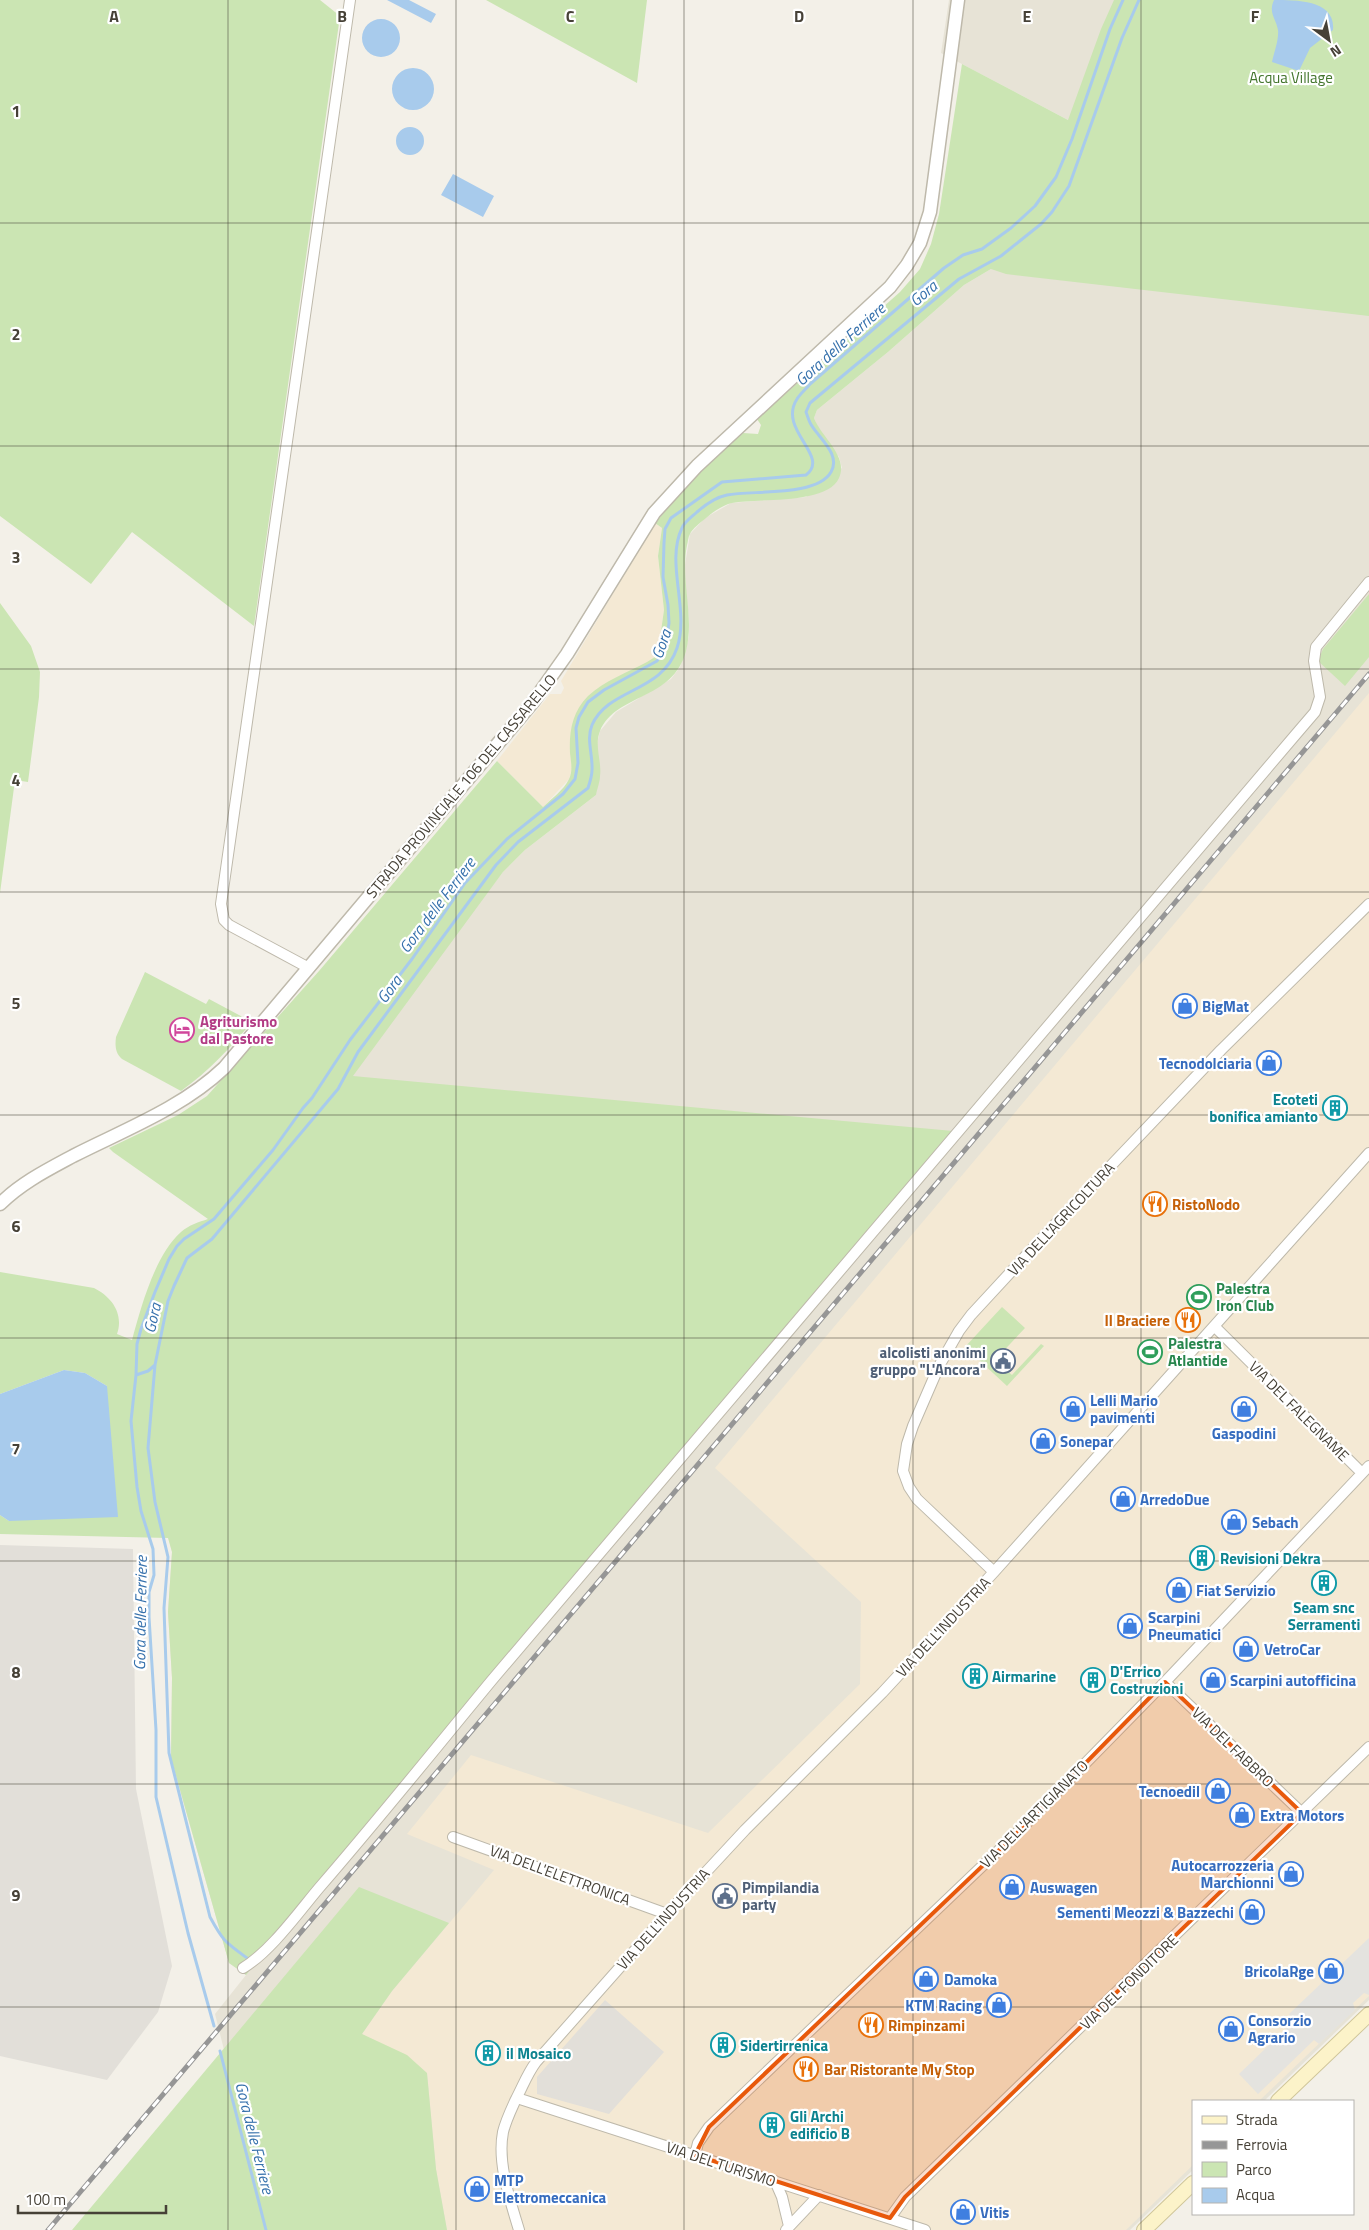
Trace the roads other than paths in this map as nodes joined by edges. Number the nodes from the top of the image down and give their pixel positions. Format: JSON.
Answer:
{"nodes":[{"id":1,"x":350,"y":0,"type":"edge"},
{"id":2,"x":958,"y":0,"type":"edge"},
{"id":3,"x":1369,"y":582,"type":"edge"},
{"id":4,"x":1369,"y":904,"type":"edge"},
{"id":5,"x":309,"y":968,"type":"junction"},
{"id":6,"x":1369,"y":1153,"type":"edge"},
{"id":7,"x":0,"y":1204,"type":"edge"},
{"id":8,"x":1214,"y":1327,"type":"junction"},
{"id":9,"x":1366,"y":1470,"type":"edge"},
{"id":10,"x":994,"y":1572,"type":"junction"},
{"id":11,"x":1165,"y":1682,"type":"junction"},
{"id":12,"x":1369,"y":1747,"type":"edge"},
{"id":13,"x":1302,"y":1813,"type":"junction"},
{"id":14,"x":453,"y":1837,"type":"dead end"},
{"id":15,"x":667,"y":1914,"type":"junction"},
{"id":16,"x":243,"y":1968,"type":"dead end"},
{"id":17,"x":1369,"y":2014,"type":"edge"},
{"id":18,"x":517,"y":2098,"type":"junction"},
{"id":19,"x":1279,"y":2100,"type":"edge"},
{"id":20,"x":695,"y":2155,"type":"junction"},
{"id":21,"x":775,"y":2181,"type":"junction"},
{"id":22,"x":1192,"y":2184,"type":"edge"},
{"id":23,"x":819,"y":2195,"type":"junction"},
{"id":24,"x":890,"y":2218,"type":"junction"},
{"id":25,"x":787,"y":2228,"type":"edge"},
{"id":26,"x":519,"y":2230,"type":"edge"},
{"id":27,"x":925,"y":2230,"type":"edge"},
{"id":28,"x":1144,"y":2230,"type":"edge"}],
"edges":[{"from":1,"to":5,"type":"street"},
{"from":2,"to":5,"type":"street","name":"STRADA PROVINCIALE 106 DEL CASSARELLO"},
{"from":3,"to":16,"type":"street"},
{"from":4,"to":10,"type":"street","name":"VIA DELL'AGRICOLTURA"},
{"from":5,"to":7,"type":"street","name":"STRADA PROVINCIALE 106 DEL CASSARELLO"},
{"from":6,"to":8,"type":"street","name":"VIA DELL'INDUSTRIA"},
{"from":8,"to":9,"type":"street","name":"VIA DEL FALEGNAME"},
{"from":8,"to":10,"type":"street","name":"VIA DELL'INDUSTRIA"},
{"from":9,"to":11,"type":"street","name":"VIA DELL'ARTIGIANATO"},
{"from":10,"to":15,"type":"street","name":"VIA DELL'INDUSTRIA"},
{"from":11,"to":13,"type":"street","name":"VIA DEL FABBRO"},
{"from":11,"to":20,"type":"street","name":"VIA DELL'ARTIGIANATO"},
{"from":12,"to":13,"type":"street","name":"VIA DEL FONDITORE"},
{"from":13,"to":24,"type":"street","name":"VIA DEL FONDITORE"},
{"from":14,"to":15,"type":"street","name":"VIA DELL'ELETTRONICA"},
{"from":15,"to":18,"type":"street","name":"VIA DELL'INDUSTRIA"},
{"from":17,"to":19,"type":"main road"},
{"from":18,"to":20,"type":"street","name":"VIA DEL TURISMO"},
{"from":18,"to":26,"type":"street","name":"VIA DELL'INDUSTRIA"},
{"from":20,"to":21,"type":"street","name":"VIA DEL TURISMO"},
{"from":21,"to":23,"type":"street","name":"VIA DEL TURISMO"},
{"from":21,"to":25,"type":"street"},
{"from":22,"to":28,"type":"main road"},
{"from":23,"to":24,"type":"street","name":"VIA DEL TURISMO"},
{"from":23,"to":25,"type":"street"},
{"from":24,"to":27,"type":"street","name":"VIA DEL TURISMO"}]}
